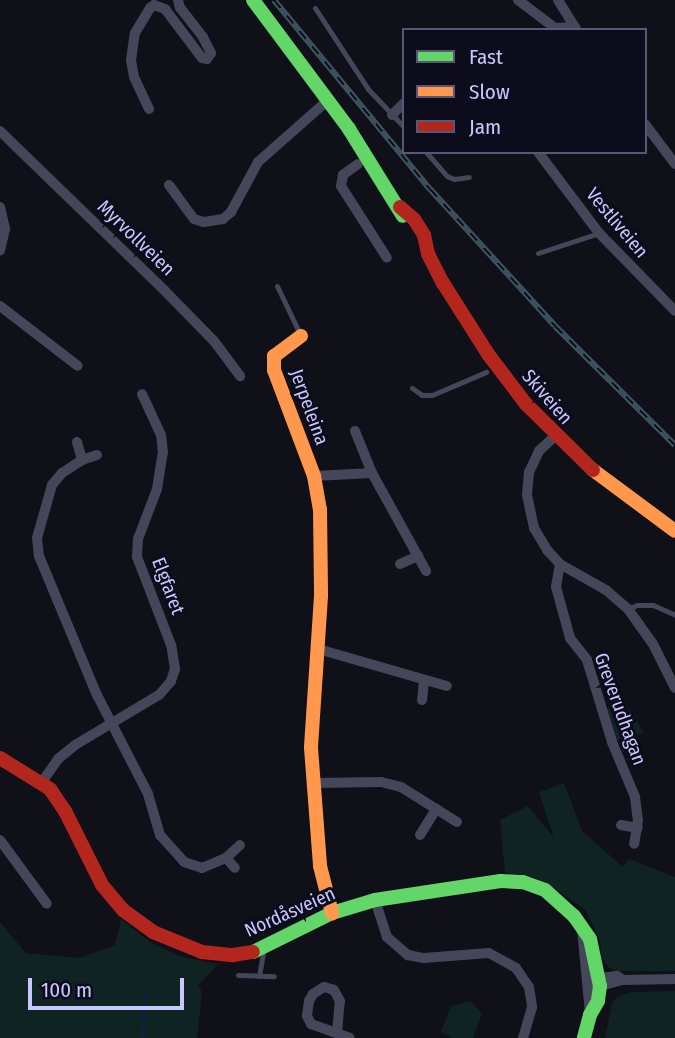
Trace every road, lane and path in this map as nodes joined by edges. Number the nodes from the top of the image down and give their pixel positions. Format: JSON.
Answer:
{"nodes":[{"id":1,"x":178,"y":0,"type":"edge"},
{"id":2,"x":253,"y":0,"type":"edge"},
{"id":3,"x":518,"y":0,"type":"edge"},
{"id":4,"x":558,"y":0,"type":"edge"},
{"id":5,"x":315,"y":8,"type":"dead end"},
{"id":6,"x":554,"y":28,"type":"edge"},
{"id":7,"x":576,"y":28,"type":"edge"},
{"id":8,"x":328,"y":100,"type":"junction"},
{"id":9,"x":402,"y":105,"type":"edge"},
{"id":10,"x":149,"y":109,"type":"dead end"},
{"id":11,"x":392,"y":114,"type":"junction"},
{"id":12,"x":402,"y":125,"type":"edge"},
{"id":13,"x":647,"y":127,"type":"edge"},
{"id":14,"x":0,"y":131,"type":"edge"},
{"id":15,"x":428,"y":154,"type":"edge"},
{"id":16,"x":540,"y":154,"type":"edge"},
{"id":17,"x":358,"y":164,"type":"dead end"},
{"id":18,"x":675,"y":164,"type":"edge"},
{"id":19,"x":470,"y":177,"type":"dead end"},
{"id":20,"x":169,"y":185,"type":"dead end"},
{"id":21,"x":0,"y":207,"type":"edge"},
{"id":22,"x":599,"y":233,"type":"junction"},
{"id":23,"x":0,"y":250,"type":"edge"},
{"id":24,"x":538,"y":253,"type":"dead end"},
{"id":25,"x":387,"y":258,"type":"dead end"},
{"id":26,"x":277,"y":286,"type":"dead end"},
{"id":27,"x":0,"y":306,"type":"edge"},
{"id":28,"x":675,"y":311,"type":"edge"},
{"id":29,"x":301,"y":336,"type":"joint"},
{"id":30,"x":78,"y":366,"type":"dead end"},
{"id":31,"x":486,"y":373,"type":"dead end"},
{"id":32,"x":240,"y":376,"type":"dead end"},
{"id":33,"x":412,"y":388,"type":"dead end"},
{"id":34,"x":142,"y":394,"type":"dead end"},
{"id":35,"x":148,"y":407,"type":"junction"},
{"id":36,"x":136,"y":412,"type":"dead end"},
{"id":37,"x":355,"y":431,"type":"dead end"},
{"id":38,"x":555,"y":436,"type":"junction"},
{"id":39,"x":77,"y":443,"type":"dead end"},
{"id":40,"x":97,"y":455,"type":"dead end"},
{"id":41,"x":82,"y":460,"type":"junction"},
{"id":42,"x":372,"y":473,"type":"junction"},
{"id":43,"x":314,"y":476,"type":"junction"},
{"id":44,"x":675,"y":531,"type":"edge"},
{"id":45,"x":418,"y":556,"type":"junction"},
{"id":46,"x":400,"y":564,"type":"dead end"},
{"id":47,"x":560,"y":564,"type":"junction"},
{"id":48,"x":426,"y":571,"type":"dead end"},
{"id":49,"x":628,"y":609,"type":"junction"},
{"id":50,"x":675,"y":615,"type":"edge"},
{"id":51,"x":318,"y":649,"type":"junction"},
{"id":52,"x":424,"y":680,"type":"junction"},
{"id":53,"x":447,"y":686,"type":"dead end"},
{"id":54,"x":675,"y":688,"type":"edge"},
{"id":55,"x":422,"y":700,"type":"dead end"},
{"id":56,"x":111,"y":723,"type":"junction"},
{"id":57,"x":0,"y":758,"type":"edge"},
{"id":58,"x":42,"y":782,"type":"junction"},
{"id":59,"x":315,"y":783,"type":"junction"},
{"id":60,"x":436,"y":809,"type":"junction"},
{"id":61,"x":457,"y":822,"type":"dead end"},
{"id":62,"x":621,"y":825,"type":"dead end"},
{"id":63,"x":638,"y":828,"type":"junction"},
{"id":64,"x":420,"y":835,"type":"dead end"},
{"id":65,"x":0,"y":840,"type":"edge"},
{"id":66,"x":634,"y":844,"type":"dead end"},
{"id":67,"x":240,"y":845,"type":"dead end"},
{"id":68,"x":226,"y":858,"type":"junction"},
{"id":69,"x":235,"y":868,"type":"dead end"},
{"id":70,"x":375,"y":900,"type":"junction"},
{"id":71,"x":47,"y":904,"type":"dead end"},
{"id":72,"x":332,"y":913,"type":"junction"},
{"id":73,"x":264,"y":948,"type":"junction"},
{"id":74,"x":238,"y":975,"type":"dead end"},
{"id":75,"x":259,"y":976,"type":"junction"},
{"id":76,"x":274,"y":976,"type":"dead end"},
{"id":77,"x":675,"y":979,"type":"edge"},
{"id":78,"x":597,"y":981,"type":"junction"},
{"id":79,"x":337,"y":1032,"type":"junction"},
{"id":80,"x":350,"y":1038,"type":"edge"},
{"id":81,"x":523,"y":1038,"type":"edge"},
{"id":82,"x":584,"y":1038,"type":"edge"}],
"edges":[{"from":1,"to":10,"type":"street"},
{"from":2,"to":8,"type":"street","name":"Skiveien"},
{"from":3,"to":6,"type":"street"},
{"from":4,"to":7,"type":"street"},
{"from":5,"to":11,"type":"lane"},
{"from":8,"to":20,"type":"street"},
{"from":8,"to":38,"type":"street","name":"Skiveien"},
{"from":9,"to":11,"type":"street"},
{"from":11,"to":12,"type":"lane"},
{"from":13,"to":18,"type":"street"},
{"from":14,"to":32,"type":"street","name":"Myrvollveien"},
{"from":15,"to":19,"type":"lane"},
{"from":16,"to":22,"type":"street","name":"Vestliveien"},
{"from":17,"to":25,"type":"street"},
{"from":21,"to":23,"type":"street"},
{"from":22,"to":24,"type":"lane"},
{"from":22,"to":28,"type":"street","name":"Vestliveien"},
{"from":26,"to":29,"type":"lane","name":"Jerpeleina"},
{"from":27,"to":30,"type":"street"},
{"from":29,"to":43,"type":"street","name":"Jerpeleina"},
{"from":31,"to":33,"type":"lane"},
{"from":34,"to":35,"type":"street","name":"Elgfaret"},
{"from":35,"to":36,"type":"street"},
{"from":35,"to":56,"type":"street","name":"Elgfaret"},
{"from":37,"to":42,"type":"street","name":"Jerpeleina"},
{"from":38,"to":44,"type":"street","name":"Skiveien"},
{"from":38,"to":47,"type":"street"},
{"from":39,"to":41,"type":"street"},
{"from":40,"to":41,"type":"street"},
{"from":41,"to":56,"type":"street"},
{"from":42,"to":43,"type":"street","name":"Jerpeleina"},
{"from":42,"to":45,"type":"street","name":"Jerpeleina"},
{"from":43,"to":51,"type":"street","name":"Jerpeleina"},
{"from":45,"to":46,"type":"street"},
{"from":45,"to":48,"type":"street","name":"Jerpeleina"},
{"from":47,"to":49,"type":"street"},
{"from":47,"to":63,"type":"street","name":"Greverudhagan"},
{"from":49,"to":50,"type":"lane"},
{"from":49,"to":54,"type":"street"},
{"from":51,"to":52,"type":"street"},
{"from":51,"to":59,"type":"street","name":"Jerpeleina"},
{"from":52,"to":53,"type":"street"},
{"from":52,"to":55,"type":"street"},
{"from":56,"to":58,"type":"street","name":"Elgfaret"},
{"from":56,"to":68,"type":"street"},
{"from":57,"to":58,"type":"street","name":"Nordåsveien"},
{"from":58,"to":73,"type":"street","name":"Nordåsveien"},
{"from":59,"to":60,"type":"street"},
{"from":59,"to":72,"type":"street","name":"Jerpeleina"},
{"from":60,"to":61,"type":"street"},
{"from":60,"to":64,"type":"street"},
{"from":62,"to":63,"type":"street"},
{"from":63,"to":66,"type":"street","name":"Greverudhagan"},
{"from":65,"to":71,"type":"street"},
{"from":67,"to":68,"type":"street"},
{"from":68,"to":69,"type":"street"},
{"from":70,"to":72,"type":"street","name":"Nordåsveien"},
{"from":70,"to":78,"type":"street","name":"Nordåsveien"},
{"from":70,"to":81,"type":"street"},
{"from":72,"to":73,"type":"street","name":"Nordåsveien"},
{"from":73,"to":75,"type":"lane"},
{"from":74,"to":75,"type":"lane"},
{"from":75,"to":76,"type":"lane"},
{"from":77,"to":78,"type":"street"},
{"from":78,"to":82,"type":"street"},
{"from":79,"to":79,"type":"street"},
{"from":79,"to":80,"type":"street"}]}
